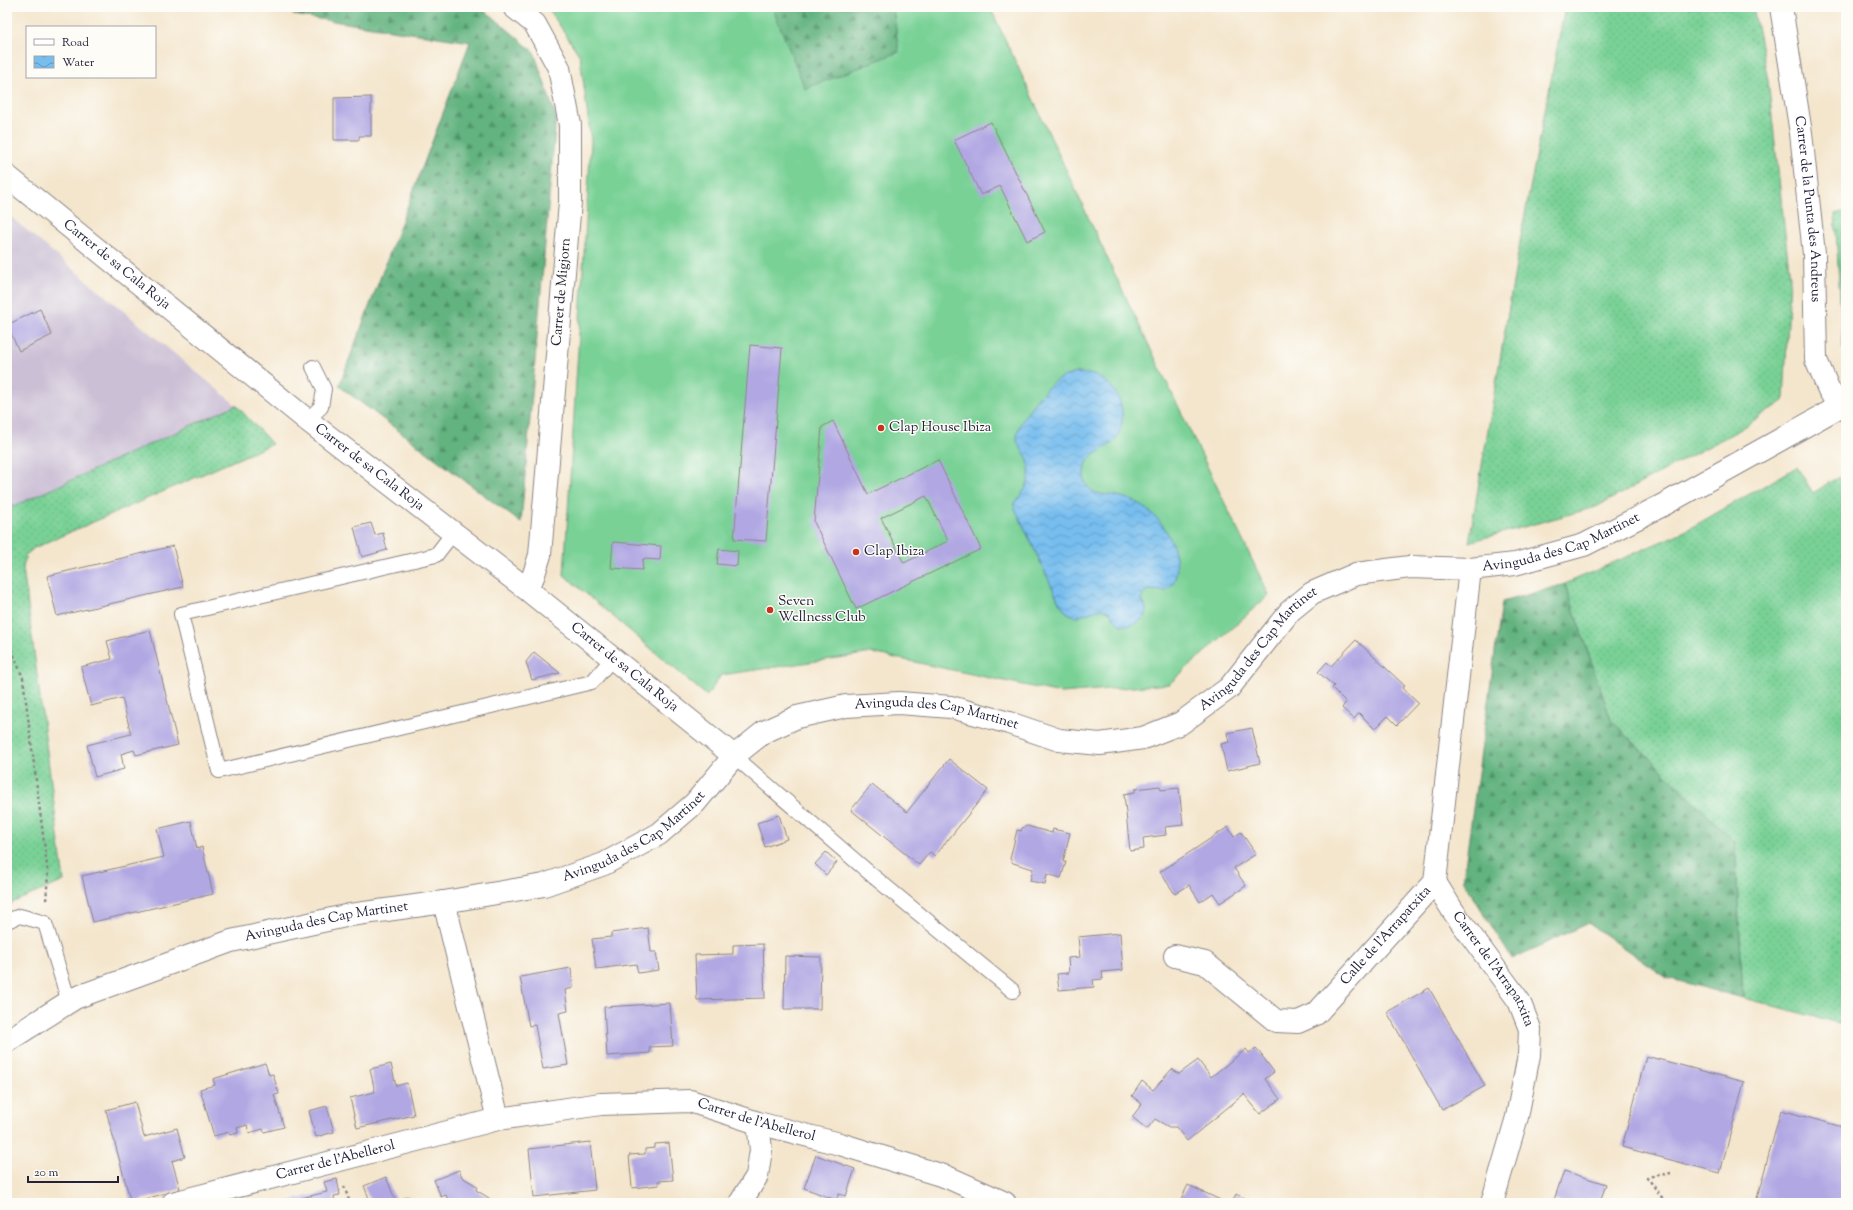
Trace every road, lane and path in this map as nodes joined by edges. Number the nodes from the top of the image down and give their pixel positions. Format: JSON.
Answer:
{"nodes":[{"id":1,"x":514,"y":7,"type":"edge"},
{"id":2,"x":1781,"y":7,"type":"edge"},
{"id":3,"x":7,"y":176,"type":"edge"},
{"id":4,"x":314,"y":367,"type":"dead end"},
{"id":5,"x":1843,"y":405,"type":"edge"},
{"id":6,"x":307,"y":420,"type":"junction"},
{"id":7,"x":452,"y":533,"type":"junction"},
{"id":8,"x":1470,"y":569,"type":"junction"},
{"id":9,"x":524,"y":587,"type":"junction"},
{"id":10,"x":7,"y":638,"type":"edge"},
{"id":11,"x":612,"y":659,"type":"junction"},
{"id":12,"x":734,"y":756,"type":"junction"},
{"id":13,"x":1435,"y":882,"type":"junction"},
{"id":14,"x":444,"y":902,"type":"junction"},
{"id":15,"x":7,"y":921,"type":"edge"},
{"id":16,"x":45,"y":923,"type":"junction"},
{"id":17,"x":1175,"y":956,"type":"dead end"},
{"id":18,"x":1013,"y":991,"type":"dead end"},
{"id":19,"x":69,"y":1002,"type":"junction"},
{"id":20,"x":7,"y":1041,"type":"edge"},
{"id":21,"x":498,"y":1119,"type":"junction"},
{"id":22,"x":758,"y":1123,"type":"junction"},
{"id":23,"x":1671,"y":1173,"type":"dead end"},
{"id":24,"x":173,"y":1203,"type":"edge"},
{"id":25,"x":740,"y":1203,"type":"edge"},
{"id":26,"x":1005,"y":1203,"type":"edge"},
{"id":27,"x":1492,"y":1203,"type":"edge"},
{"id":28,"x":1666,"y":1203,"type":"edge"}],
"edges":[{"from":1,"to":9,"type":"street","name":"Carrer de Migjorn"},
{"from":2,"to":5,"type":"street","name":"Carrer de la Punta des Andreus"},
{"from":3,"to":6,"type":"street","name":"Carrer de sa Cala Roja"},
{"from":4,"to":6,"type":"lane"},
{"from":5,"to":8,"type":"street","name":"Avinguda des Cap Martinet"},
{"from":6,"to":7,"type":"street","name":"Carrer de sa Cala Roja"},
{"from":7,"to":9,"type":"street","name":"Carrer de sa Cala Roja"},
{"from":7,"to":11,"type":"lane"},
{"from":8,"to":12,"type":"street","name":"Avinguda des Cap Martinet"},
{"from":8,"to":13,"type":"street","name":"Calle de l'Arrapatxita"},
{"from":9,"to":11,"type":"street","name":"Carrer de sa Cala Roja"},
{"from":10,"to":16,"type":"path"},
{"from":11,"to":12,"type":"street","name":"Carrer de sa Cala Roja"},
{"from":12,"to":14,"type":"street","name":"Avinguda des Cap Martinet"},
{"from":12,"to":18,"type":"lane"},
{"from":13,"to":17,"type":"street","name":"Calle de l'Arrapatxita"},
{"from":13,"to":27,"type":"street","name":"Carrer de l'Arrapatxita"},
{"from":14,"to":19,"type":"street","name":"Avinguda des Cap Martinet"},
{"from":14,"to":21,"type":"street"},
{"from":15,"to":16,"type":"lane"},
{"from":16,"to":19,"type":"lane"},
{"from":19,"to":20,"type":"street","name":"Avinguda des Cap Martinet"},
{"from":21,"to":22,"type":"street","name":"Carrer de l'Abellerol"},
{"from":21,"to":24,"type":"street","name":"Carrer de l'Abellerol"},
{"from":22,"to":25,"type":"street"},
{"from":22,"to":26,"type":"street","name":"Carrer de l'Abellerol"},
{"from":23,"to":28,"type":"path"}]}
